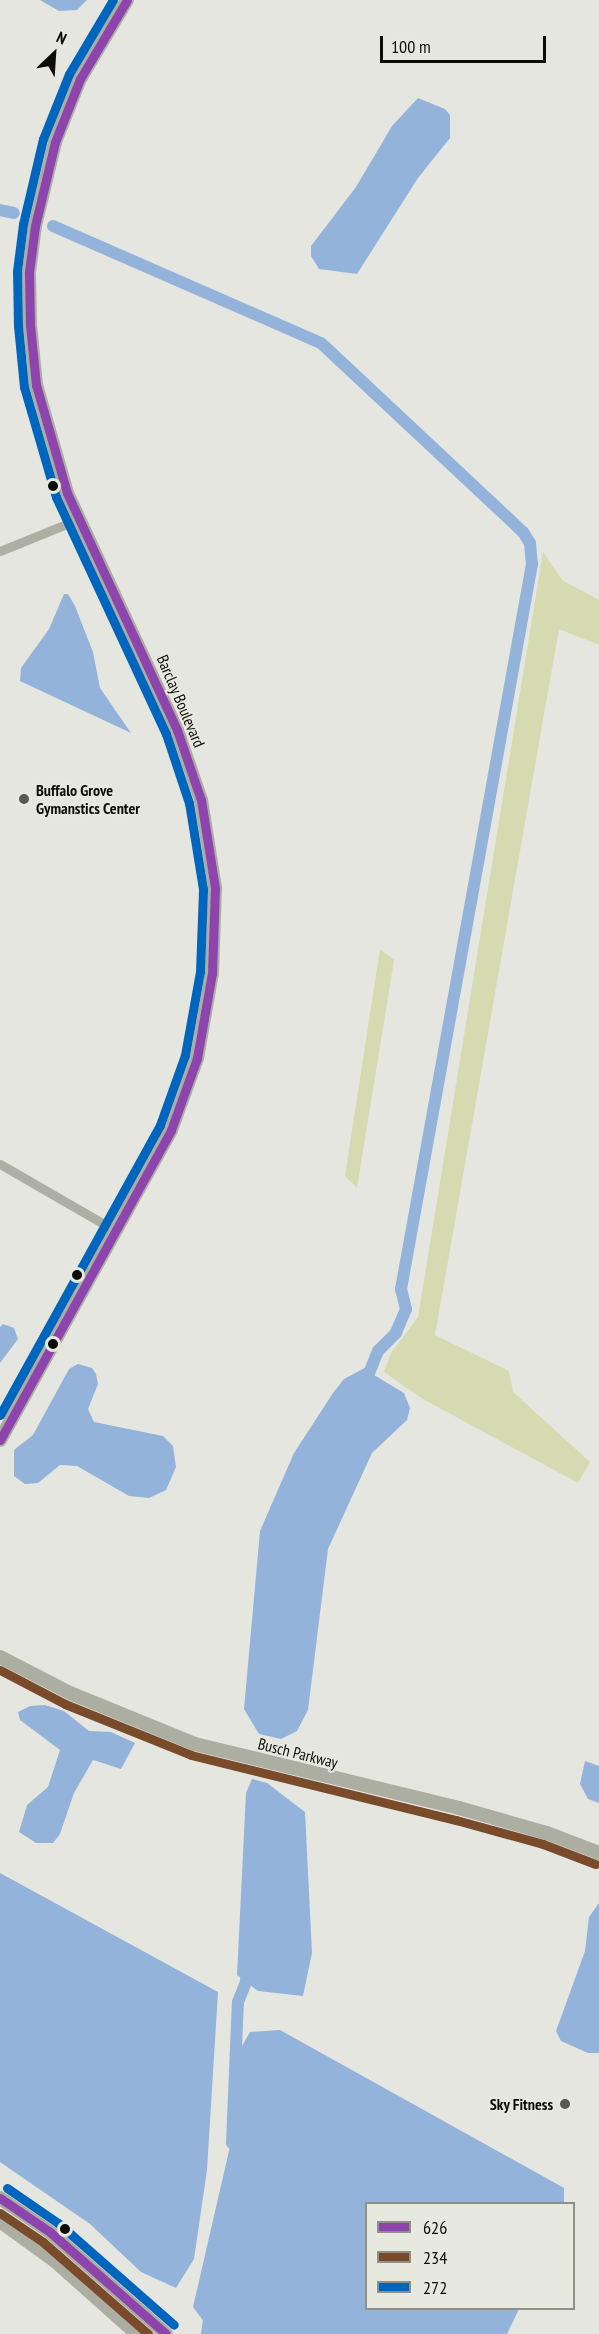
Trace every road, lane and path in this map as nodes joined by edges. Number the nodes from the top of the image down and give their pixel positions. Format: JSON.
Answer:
{"nodes":[{"id":1,"x":127,"y":0,"type":"edge"},
{"id":2,"x":79,"y":519,"type":"junction"},
{"id":3,"x":0,"y":550,"type":"edge"},
{"id":4,"x":0,"y":1164,"type":"edge"},
{"id":5,"x":116,"y":1232,"type":"junction"},
{"id":6,"x":0,"y":1440,"type":"edge"},
{"id":7,"x":0,"y":1657,"type":"edge"},
{"id":8,"x":599,"y":1853,"type":"edge"},
{"id":9,"x":0,"y":2198,"type":"edge"},
{"id":10,"x":15,"y":2208,"type":"junction"},
{"id":11,"x":1,"y":2224,"type":"edge"},
{"id":12,"x":137,"y":2334,"type":"edge"},
{"id":13,"x":166,"y":2334,"type":"edge"}],
"edges":[{"from":1,"to":2,"type":"street","name":"Barclay Boulevard"},
{"from":2,"to":3,"type":"street"},
{"from":2,"to":5,"type":"street","name":"Barclay Boulevard"},
{"from":4,"to":5,"type":"street"},
{"from":5,"to":6,"type":"street","name":"Barclay Boulevard"},
{"from":7,"to":8,"type":"street","name":"Busch Parkway"},
{"from":9,"to":10,"type":"street"},
{"from":10,"to":11,"type":"street"},
{"from":10,"to":13,"type":"street"},
{"from":11,"to":12,"type":"street"}]}
